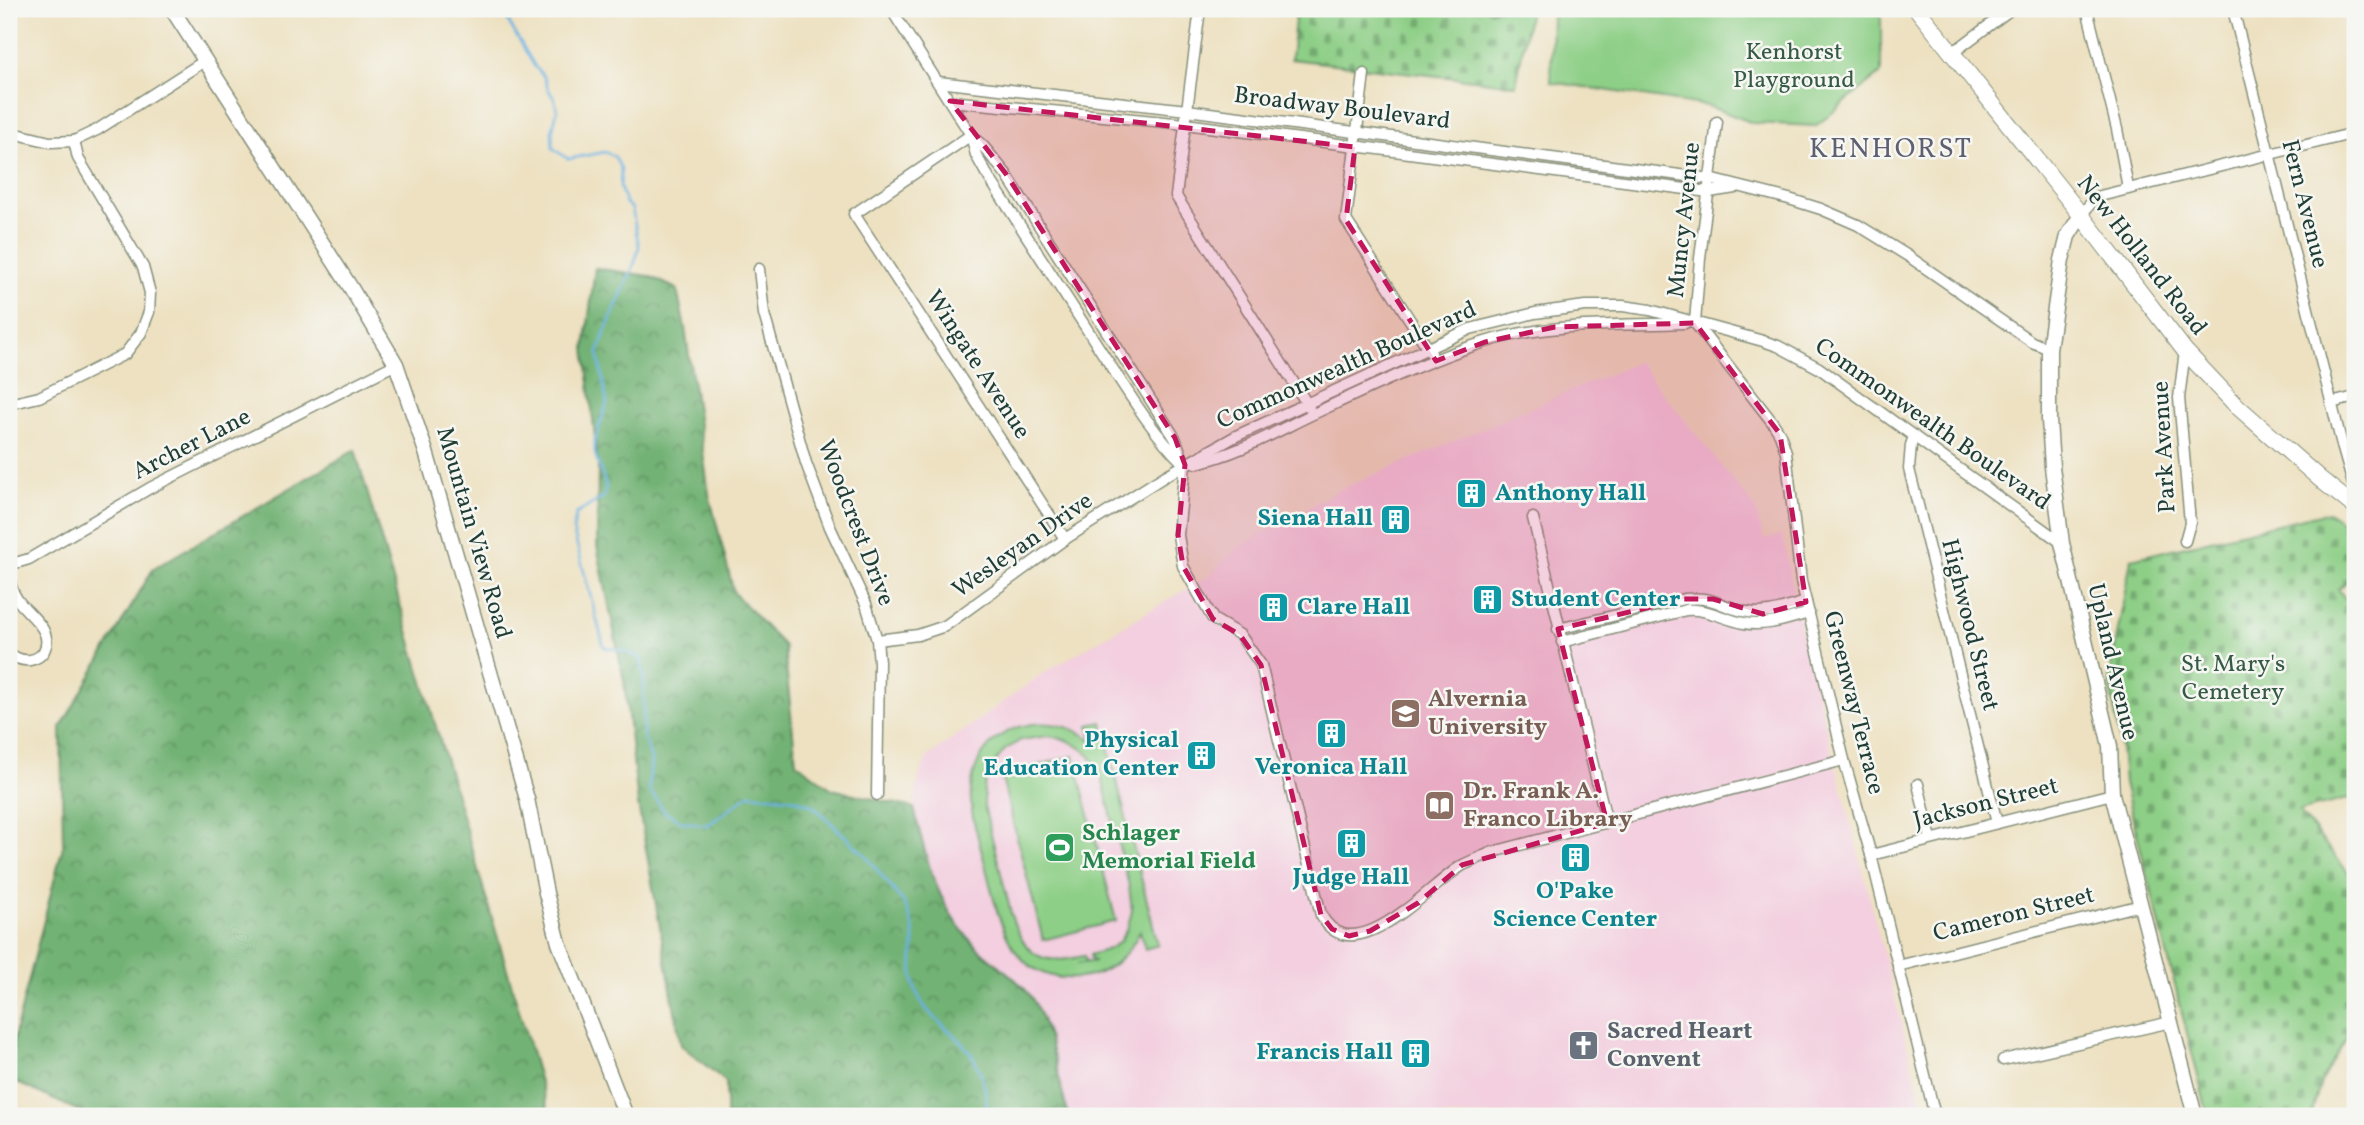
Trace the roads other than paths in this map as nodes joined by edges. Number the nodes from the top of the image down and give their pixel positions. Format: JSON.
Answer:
{"nodes":[{"id":1,"x":172,"y":9,"type":"edge"},
{"id":2,"x":891,"y":9,"type":"edge"},
{"id":3,"x":1200,"y":9,"type":"edge"},
{"id":4,"x":1917,"y":9,"type":"edge"},
{"id":5,"x":2011,"y":9,"type":"edge"},
{"id":6,"x":2087,"y":9,"type":"edge"},
{"id":7,"x":2233,"y":9,"type":"edge"},
{"id":8,"x":1951,"y":54,"type":"junction"},
{"id":9,"x":206,"y":61,"type":"junction"},
{"id":10,"x":1364,"y":74,"type":"dead end"},
{"id":11,"x":938,"y":82,"type":"junction"},
{"id":12,"x":950,"y":101,"type":"junction"},
{"id":13,"x":1187,"y":110,"type":"junction"},
{"id":14,"x":1717,"y":122,"type":"dead end"},
{"id":15,"x":1185,"y":124,"type":"junction"},
{"id":16,"x":9,"y":132,"type":"edge"},
{"id":17,"x":1356,"y":132,"type":"junction"},
{"id":18,"x":2355,"y":133,"type":"edge"},
{"id":19,"x":971,"y":135,"type":"junction"},
{"id":20,"x":74,"y":141,"type":"junction"},
{"id":21,"x":1355,"y":147,"type":"junction"},
{"id":22,"x":2269,"y":154,"type":"junction"},
{"id":23,"x":1710,"y":179,"type":"junction"},
{"id":24,"x":1738,"y":187,"type":"junction"},
{"id":25,"x":2128,"y":188,"type":"junction"},
{"id":26,"x":1709,"y":192,"type":"junction"},
{"id":27,"x":2081,"y":215,"type":"junction"},
{"id":28,"x":759,"y":269,"type":"dead end"},
{"id":29,"x":1695,"y":323,"type":"junction"},
{"id":30,"x":1428,"y":349,"type":"junction"},
{"id":31,"x":2049,"y":349,"type":"junction"},
{"id":32,"x":2185,"y":351,"type":"junction"},
{"id":33,"x":1436,"y":360,"type":"junction"},
{"id":34,"x":396,"y":365,"type":"junction"},
{"id":35,"x":2355,"y":397,"type":"edge"},
{"id":36,"x":2331,"y":403,"type":"junction"},
{"id":37,"x":9,"y":404,"type":"edge"},
{"id":38,"x":1306,"y":404,"type":"junction"},
{"id":39,"x":1313,"y":414,"type":"junction"},
{"id":40,"x":1914,"y":436,"type":"junction"},
{"id":41,"x":1185,"y":465,"type":"junction"},
{"id":42,"x":2355,"y":491,"type":"edge"},
{"id":43,"x":2355,"y":507,"type":"edge"},
{"id":44,"x":1533,"y":517,"type":"dead end"},
{"id":45,"x":1065,"y":539,"type":"junction"},
{"id":46,"x":2186,"y":541,"type":"dead end"},
{"id":47,"x":2062,"y":543,"type":"junction"},
{"id":48,"x":9,"y":565,"type":"edge"},
{"id":49,"x":9,"y":572,"type":"edge"},
{"id":50,"x":1808,"y":608,"type":"junction"},
{"id":51,"x":1559,"y":629,"type":"junction"},
{"id":52,"x":877,"y":639,"type":"junction"},
{"id":53,"x":1562,"y":642,"type":"junction"},
{"id":54,"x":9,"y":653,"type":"edge"},
{"id":55,"x":1844,"y":760,"type":"junction"},
{"id":56,"x":1919,"y":784,"type":"dead end"},
{"id":57,"x":2112,"y":794,"type":"junction"},
{"id":58,"x":877,"y":795,"type":"dead end"},
{"id":59,"x":1997,"y":822,"type":"junction"},
{"id":60,"x":1608,"y":823,"type":"junction"},
{"id":61,"x":1931,"y":839,"type":"junction"},
{"id":62,"x":1871,"y":855,"type":"junction"},
{"id":63,"x":2141,"y":905,"type":"junction"},
{"id":64,"x":1898,"y":967,"type":"junction"},
{"id":65,"x":2171,"y":1022,"type":"junction"},
{"id":66,"x":2003,"y":1060,"type":"dead end"},
{"id":67,"x":626,"y":1116,"type":"edge"},
{"id":68,"x":1936,"y":1116,"type":"edge"},
{"id":69,"x":2195,"y":1116,"type":"edge"}],
"edges":[{"from":1,"to":9,"type":"street","name":"Mountain View Road"},
{"from":2,"to":11,"type":"street"},
{"from":3,"to":13,"type":"street"},
{"from":4,"to":8,"type":"main road","name":"New Holland Road"},
{"from":5,"to":8,"type":"street"},
{"from":6,"to":25,"type":"street"},
{"from":7,"to":22,"type":"street","name":"Fern Avenue"},
{"from":8,"to":27,"type":"main road","name":"New Holland Road"},
{"from":9,"to":20,"type":"street"},
{"from":9,"to":34,"type":"street","name":"Mountain View Road"},
{"from":10,"to":17,"type":"street"},
{"from":11,"to":12,"type":"street"},
{"from":11,"to":13,"type":"street","name":"Broadway Boulevard"},
{"from":12,"to":15,"type":"street","name":"Broadway Boulevard"},
{"from":12,"to":19,"type":"street"},
{"from":13,"to":15,"type":"street"},
{"from":13,"to":17,"type":"street","name":"Broadway Boulevard"},
{"from":14,"to":23,"type":"street","name":"Muncy Avenue"},
{"from":15,"to":21,"type":"street","name":"Broadway Boulevard"},
{"from":15,"to":38,"type":"street"},
{"from":16,"to":20,"type":"street"},
{"from":17,"to":21,"type":"street"},
{"from":17,"to":23,"type":"street","name":"Broadway Boulevard"},
{"from":18,"to":22,"type":"street"},
{"from":19,"to":41,"type":"street"},
{"from":19,"to":41,"type":"street"},
{"from":19,"to":45,"type":"street","name":"Wingate Avenue"},
{"from":20,"to":37,"type":"street"},
{"from":21,"to":26,"type":"street","name":"Broadway Boulevard"},
{"from":21,"to":30,"type":"street"},
{"from":22,"to":25,"type":"street"},
{"from":22,"to":36,"type":"street","name":"Fern Avenue"},
{"from":23,"to":24,"type":"street","name":"Broadway Boulevard"},
{"from":23,"to":26,"type":"street","name":"Muncy Avenue"},
{"from":24,"to":26,"type":"street","name":"Broadway Boulevard"},
{"from":24,"to":31,"type":"street","name":"Broadway Boulevard"},
{"from":25,"to":27,"type":"street"},
{"from":26,"to":29,"type":"street","name":"Muncy Avenue"},
{"from":27,"to":31,"type":"street","name":"Upland Avenue"},
{"from":27,"to":32,"type":"main road","name":"New Holland Road"},
{"from":28,"to":52,"type":"street","name":"Woodcrest Drive"},
{"from":29,"to":30,"type":"street","name":"Commonwealth Boulevard"},
{"from":29,"to":33,"type":"street","name":"Commonwealth Boulevard"},
{"from":29,"to":40,"type":"street","name":"Commonwealth Boulevard"},
{"from":29,"to":50,"type":"street","name":"Greenway Terrace"},
{"from":30,"to":33,"type":"street"},
{"from":30,"to":38,"type":"street","name":"Commonwealth Boulevard"},
{"from":31,"to":47,"type":"street","name":"Upland Avenue"},
{"from":32,"to":43,"type":"main road","name":"New Holland Road"},
{"from":32,"to":46,"type":"street","name":"Park Avenue"},
{"from":33,"to":39,"type":"street","name":"Commonwealth Boulevard"},
{"from":34,"to":48,"type":"street","name":"Archer Lane"},
{"from":34,"to":67,"type":"street","name":"Mountain View Road"},
{"from":35,"to":36,"type":"street"},
{"from":36,"to":42,"type":"street","name":"Fern Avenue"},
{"from":38,"to":39,"type":"street"},
{"from":38,"to":41,"type":"street","name":"Commonwealth Boulevard"},
{"from":39,"to":41,"type":"street","name":"Commonwealth Boulevard"},
{"from":40,"to":47,"type":"street","name":"Commonwealth Boulevard"},
{"from":40,"to":59,"type":"street","name":"Highwood Street"},
{"from":41,"to":45,"type":"street","name":"Wesleyan Drive"},
{"from":41,"to":60,"type":"street"},
{"from":44,"to":51,"type":"street"},
{"from":45,"to":52,"type":"street","name":"Wesleyan Drive"},
{"from":47,"to":57,"type":"street","name":"Upland Avenue"},
{"from":49,"to":54,"type":"street"},
{"from":50,"to":51,"type":"street"},
{"from":50,"to":53,"type":"street"},
{"from":50,"to":55,"type":"street","name":"Greenway Terrace"},
{"from":51,"to":53,"type":"street"},
{"from":52,"to":58,"type":"street","name":"Woodcrest Drive"},
{"from":53,"to":60,"type":"street"},
{"from":55,"to":60,"type":"street"},
{"from":55,"to":62,"type":"street","name":"Greenway Terrace"},
{"from":56,"to":61,"type":"street","name":"Greenway Terrace"},
{"from":57,"to":59,"type":"street","name":"Jackson Street"},
{"from":57,"to":63,"type":"street","name":"Upland Avenue"},
{"from":59,"to":61,"type":"street","name":"Jackson Street"},
{"from":61,"to":62,"type":"street","name":"Jackson Street"},
{"from":62,"to":64,"type":"street","name":"Greenway Terrace"},
{"from":63,"to":64,"type":"street","name":"Cameron Street"},
{"from":63,"to":65,"type":"street","name":"Upland Avenue"},
{"from":64,"to":68,"type":"street","name":"Greenway Terrace"},
{"from":65,"to":66,"type":"street"},
{"from":65,"to":69,"type":"street","name":"Upland Avenue"}]}
